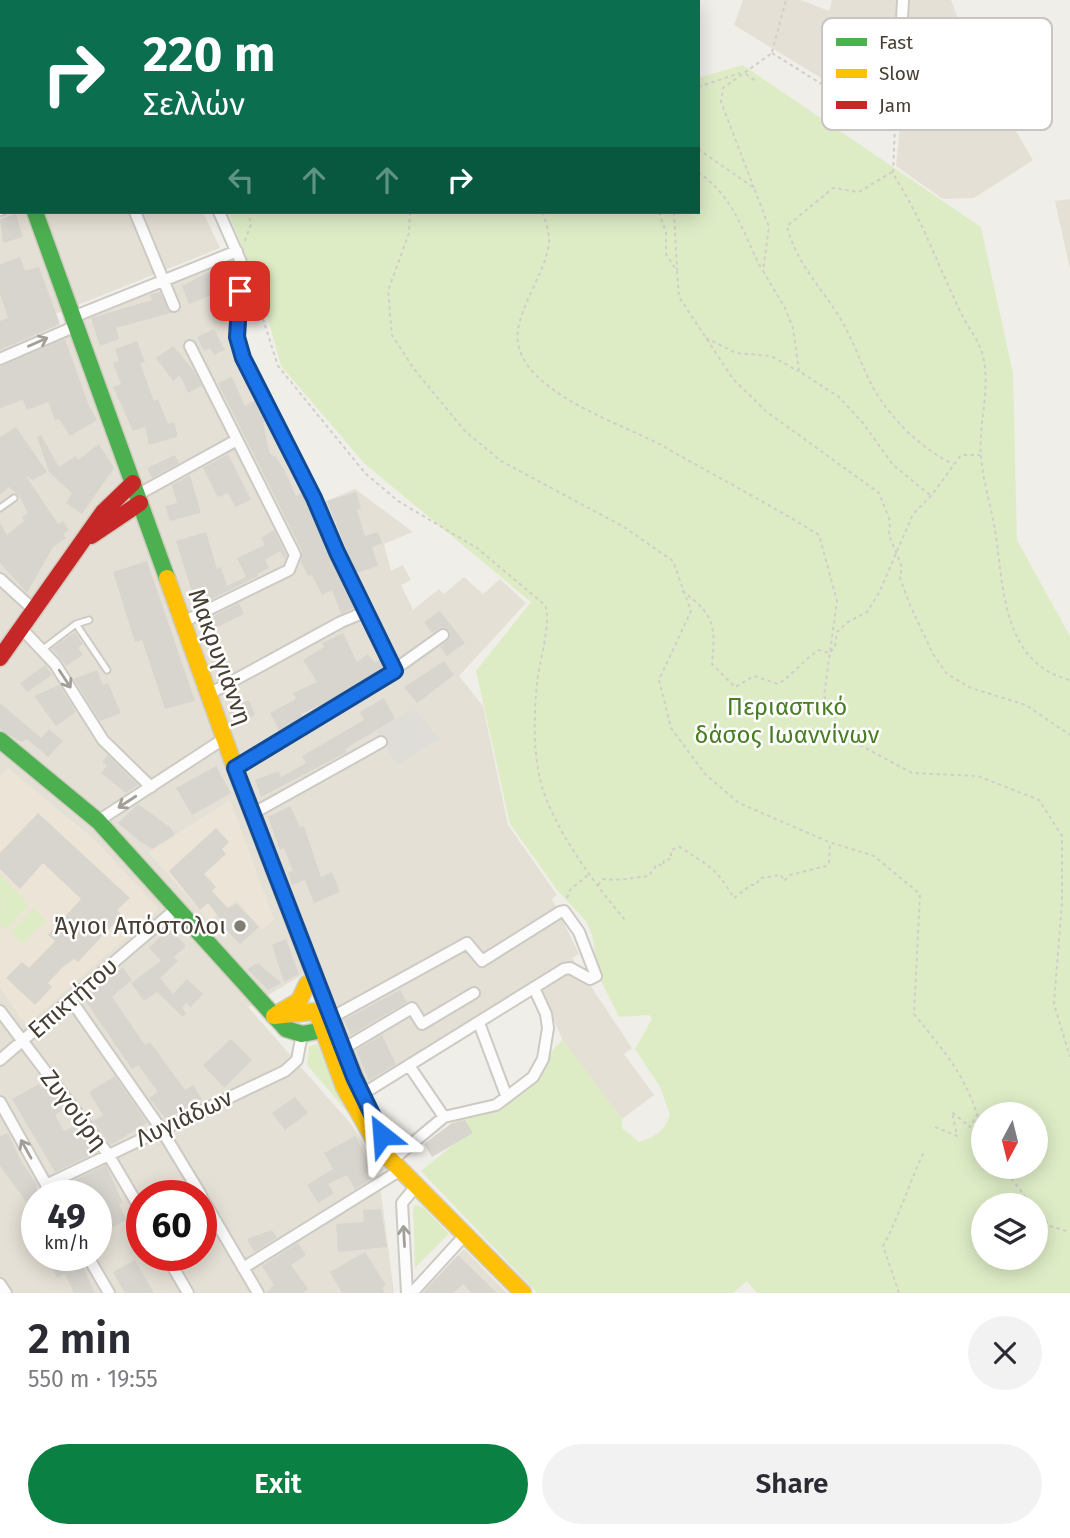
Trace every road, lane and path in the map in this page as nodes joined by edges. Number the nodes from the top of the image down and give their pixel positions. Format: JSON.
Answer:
{"nodes":[{"id":1,"x":786,"y":0,"type":"edge"},
{"id":2,"x":903,"y":0,"type":"edge"},
{"id":3,"x":902,"y":18,"type":"edge"},
{"id":4,"x":772,"y":53,"type":"junction"},
{"id":5,"x":744,"y":73,"type":"junction"},
{"id":6,"x":757,"y":82,"type":"dead end"},
{"id":7,"x":822,"y":84,"type":"edge"},
{"id":8,"x":700,"y":86,"type":"edge"},
{"id":9,"x":895,"y":130,"type":"edge"},
{"id":10,"x":700,"y":150,"type":"edge"},
{"id":11,"x":893,"y":172,"type":"junction"},
{"id":12,"x":700,"y":173,"type":"edge"},
{"id":13,"x":754,"y":188,"type":"junction"},
{"id":14,"x":36,"y":214,"type":"edge"},
{"id":15,"x":136,"y":214,"type":"edge"},
{"id":16,"x":220,"y":214,"type":"edge"},
{"id":17,"x":248,"y":214,"type":"edge"},
{"id":18,"x":410,"y":214,"type":"edge"},
{"id":19,"x":544,"y":214,"type":"edge"},
{"id":20,"x":660,"y":214,"type":"edge"},
{"id":21,"x":674,"y":214,"type":"edge"},
{"id":22,"x":237,"y":251,"type":"junction"},
{"id":23,"x":241,"y":271,"type":"junction"},
{"id":24,"x":677,"y":271,"type":"junction"},
{"id":25,"x":763,"y":271,"type":"junction"},
{"id":26,"x":164,"y":281,"type":"junction"},
{"id":27,"x":174,"y":306,"type":"dead end"},
{"id":28,"x":74,"y":322,"type":"junction"},
{"id":29,"x":705,"y":338,"type":"junction"},
{"id":30,"x":190,"y":345,"type":"dead end"},
{"id":31,"x":0,"y":359,"type":"edge"},
{"id":32,"x":799,"y":371,"type":"junction"},
{"id":33,"x":235,"y":441,"type":"junction"},
{"id":34,"x":981,"y":455,"type":"junction"},
{"id":35,"x":953,"y":464,"type":"junction"},
{"id":36,"x":136,"y":494,"type":"junction"},
{"id":37,"x":931,"y":496,"type":"junction"},
{"id":38,"x":14,"y":498,"type":"dead end"},
{"id":39,"x":0,"y":509,"type":"edge"},
{"id":40,"x":897,"y":551,"type":"junction"},
{"id":41,"x":0,"y":579,"type":"edge"},
{"id":42,"x":682,"y":590,"type":"junction"},
{"id":43,"x":34,"y":610,"type":"junction"},
{"id":44,"x":367,"y":611,"type":"junction"},
{"id":45,"x":89,"y":620,"type":"dead end"},
{"id":46,"x":183,"y":622,"type":"junction"},
{"id":47,"x":76,"y":624,"type":"junction"},
{"id":48,"x":21,"y":628,"type":"junction"},
{"id":49,"x":443,"y":635,"type":"dead end"},
{"id":50,"x":43,"y":649,"type":"junction"},
{"id":51,"x":830,"y":653,"type":"junction"},
{"id":52,"x":0,"y":658,"type":"edge"},
{"id":53,"x":107,"y":670,"type":"dead end"},
{"id":54,"x":395,"y":671,"type":"junction"},
{"id":55,"x":1070,"y":680,"type":"edge"},
{"id":56,"x":209,"y":694,"type":"junction"},
{"id":57,"x":1070,"y":735,"type":"edge"},
{"id":58,"x":225,"y":738,"type":"junction"},
{"id":59,"x":381,"y":742,"type":"dead end"},
{"id":60,"x":1,"y":743,"type":"edge"},
{"id":61,"x":235,"y":768,"type":"junction"},
{"id":62,"x":150,"y":787,"type":"junction"},
{"id":63,"x":252,"y":814,"type":"junction"},
{"id":64,"x":98,"y":821,"type":"junction"},
{"id":65,"x":830,"y":842,"type":"junction"},
{"id":66,"x":589,"y":874,"type":"junction"},
{"id":67,"x":597,"y":885,"type":"junction"},
{"id":68,"x":279,"y":886,"type":"junction"},
{"id":69,"x":177,"y":908,"type":"junction"},
{"id":70,"x":564,"y":911,"type":"junction"},
{"id":71,"x":625,"y":920,"type":"dead end"},
{"id":72,"x":307,"y":985,"type":"junction"},
{"id":73,"x":534,"y":988,"type":"junction"},
{"id":74,"x":474,"y":993,"type":"dead end"},
{"id":75,"x":71,"y":1000,"type":"junction"},
{"id":76,"x":0,"y":1011,"type":"edge"},
{"id":77,"x":274,"y":1016,"type":"junction"},
{"id":78,"x":327,"y":1020,"type":"junction"},
{"id":79,"x":479,"y":1023,"type":"junction"},
{"id":80,"x":302,"y":1034,"type":"junction"},
{"id":81,"x":22,"y":1041,"type":"junction"},
{"id":82,"x":343,"y":1049,"type":"junction"},
{"id":83,"x":1070,"y":1057,"type":"edge"},
{"id":84,"x":0,"y":1060,"type":"edge"},
{"id":85,"x":410,"y":1066,"type":"junction"},
{"id":86,"x":361,"y":1095,"type":"junction"},
{"id":87,"x":506,"y":1095,"type":"junction"},
{"id":88,"x":0,"y":1102,"type":"edge"},
{"id":89,"x":973,"y":1102,"type":"edge"},
{"id":90,"x":444,"y":1117,"type":"junction"},
{"id":91,"x":971,"y":1125,"type":"edge"},
{"id":92,"x":935,"y":1127,"type":"dead end"},
{"id":93,"x":161,"y":1129,"type":"junction"},
{"id":94,"x":924,"y":1152,"type":"dead end"},
{"id":95,"x":108,"y":1154,"type":"junction"},
{"id":96,"x":406,"y":1173,"type":"junction"},
{"id":97,"x":43,"y":1180,"type":"edge"},
{"id":98,"x":56,"y":1180,"type":"edge"},
{"id":99,"x":191,"y":1180,"type":"edge"},
{"id":100,"x":126,"y":1185,"type":"edge"},
{"id":101,"x":217,"y":1223,"type":"edge"},
{"id":102,"x":1048,"y":1223,"type":"edge"},
{"id":103,"x":1070,"y":1232,"type":"edge"},
{"id":104,"x":467,"y":1234,"type":"junction"},
{"id":105,"x":243,"y":1268,"type":"junction"},
{"id":106,"x":96,"y":1271,"type":"edge"},
{"id":107,"x":175,"y":1271,"type":"edge"},
{"id":108,"x":0,"y":1284,"type":"edge"},
{"id":109,"x":6,"y":1293,"type":"edge"},
{"id":110,"x":109,"y":1293,"type":"edge"},
{"id":111,"x":188,"y":1293,"type":"edge"},
{"id":112,"x":258,"y":1293,"type":"edge"},
{"id":113,"x":409,"y":1293,"type":"edge"},
{"id":114,"x":523,"y":1293,"type":"edge"},
{"id":115,"x":899,"y":1293,"type":"edge"}],
"edges":[{"from":1,"to":4,"type":"path"},
{"from":2,"to":3,"type":"street"},
{"from":4,"to":5,"type":"path"},
{"from":4,"to":7,"type":"path"},
{"from":5,"to":6,"type":"path"},
{"from":5,"to":8,"type":"path"},
{"from":5,"to":13,"type":"path"},
{"from":9,"to":11,"type":"path"},
{"from":10,"to":13,"type":"path"},
{"from":11,"to":34,"type":"path"},
{"from":11,"to":35,"type":"path"},
{"from":12,"to":25,"type":"path"},
{"from":13,"to":25,"type":"path"},
{"from":14,"to":28,"type":"main road","name":"Μακρυγιάννη"},
{"from":15,"to":26,"type":"street"},
{"from":16,"to":22,"type":"street"},
{"from":17,"to":22,"type":"path"},
{"from":18,"to":42,"type":"path"},
{"from":19,"to":51,"type":"path"},
{"from":20,"to":24,"type":"path"},
{"from":21,"to":24,"type":"path"},
{"from":22,"to":23,"type":"street"},
{"from":22,"to":26,"type":"street"},
{"from":23,"to":44,"type":"street"},
{"from":23,"to":66,"type":"path"},
{"from":24,"to":29,"type":"path"},
{"from":25,"to":32,"type":"path"},
{"from":26,"to":27,"type":"street"},
{"from":26,"to":28,"type":"street"},
{"from":31,"to":28,"type":"street","one_way":true},
{"from":28,"to":36,"type":"main road","name":"Μακρυγιάννη"},
{"from":29,"to":32,"type":"path"},
{"from":29,"to":40,"type":"path"},
{"from":30,"to":33,"type":"street"},
{"from":32,"to":37,"type":"path"},
{"from":33,"to":36,"type":"street"},
{"from":33,"to":46,"type":"street"},
{"from":34,"to":35,"type":"path"},
{"from":34,"to":55,"type":"path"},
{"from":35,"to":37,"type":"path"},
{"from":36,"to":43,"type":"main road"},
{"from":36,"to":46,"type":"main road","name":"Μακρυγιάννη"},
{"from":37,"to":40,"type":"path"},
{"from":38,"to":39,"type":"lane"},
{"from":40,"to":51,"type":"path"},
{"from":40,"to":57,"type":"path"},
{"from":41,"to":43,"type":"street"},
{"from":42,"to":51,"type":"path"},
{"from":42,"to":65,"type":"path"},
{"from":43,"to":48,"type":"main road"},
{"from":44,"to":54,"type":"street"},
{"from":44,"to":56,"type":"street"},
{"from":45,"to":47,"type":"lane"},
{"from":46,"to":56,"type":"main road","name":"Μακρυγιάννη"},
{"from":47,"to":50,"type":"lane"},
{"from":47,"to":53,"type":"lane"},
{"from":48,"to":50,"type":"street"},
{"from":48,"to":52,"type":"main road"},
{"from":49,"to":54,"type":"street"},
{"from":50,"to":62,"type":"street","one_way":true},
{"from":51,"to":83,"type":"path"},
{"from":54,"to":61,"type":"street"},
{"from":56,"to":58,"type":"main road","name":"Μακρυγιάννη"},
{"from":58,"to":61,"type":"main road","name":"Μακρυγιάννη"},
{"from":58,"to":62,"type":"street"},
{"from":59,"to":63,"type":"street"},
{"from":60,"to":64,"type":"main road"},
{"from":61,"to":63,"type":"main road","name":"Μακρυγιάννη"},
{"from":62,"to":64,"type":"street","one_way":true},
{"from":63,"to":68,"type":"main road","name":"Μακρυγιάννη"},
{"from":64,"to":69,"type":"main road"},
{"from":65,"to":67,"type":"path"},
{"from":65,"to":89,"type":"path"},
{"from":66,"to":67,"type":"path"},
{"from":66,"to":70,"type":"path"},
{"from":67,"to":71,"type":"path"},
{"from":68,"to":72,"type":"main road","name":"Μακρυγιάννη"},
{"from":68,"to":78,"type":"main road","name":"Μακρυγιάννη"},
{"from":69,"to":75,"type":"street","name":"Επικτήτου"},
{"from":69,"to":77,"type":"main road"},
{"from":70,"to":73,"type":"street"},
{"from":70,"to":78,"type":"street"},
{"from":72,"to":77,"type":"main road"},
{"from":72,"to":78,"type":"main road","name":"Μακρυγιάννη"},
{"from":73,"to":79,"type":"street"},
{"from":73,"to":87,"type":"street"},
{"from":74,"to":82,"type":"street"},
{"from":75,"to":81,"type":"street","name":"Επικτήτου"},
{"from":75,"to":93,"type":"street"},
{"from":76,"to":81,"type":"street","name":"Ζυγούρη"},
{"from":77,"to":78,"type":"main road"},
{"from":77,"to":80,"type":"main road"},
{"from":78,"to":80,"type":"main road"},
{"from":78,"to":82,"type":"main road","name":"Μακρυγιάννη"},
{"from":78,"to":96,"type":"main road","name":"Μακρυγιάννη"},
{"from":79,"to":85,"type":"street"},
{"from":79,"to":87,"type":"street"},
{"from":80,"to":93,"type":"street","name":"Λυγιάδων"},
{"from":81,"to":84,"type":"street","name":"Επικτήτου"},
{"from":81,"to":95,"type":"street","name":"Ζυγούρη"},
{"from":82,"to":86,"type":"main road","name":"Μακρυγιάννη"},
{"from":85,"to":86,"type":"street"},
{"from":85,"to":90,"type":"street"},
{"from":86,"to":96,"type":"main road","name":"Μακρυγιάννη"},
{"from":87,"to":90,"type":"street"},
{"from":97,"to":88,"type":"street","one_way":true},
{"from":90,"to":96,"type":"street"},
{"from":91,"to":92,"type":"path"},
{"from":93,"to":95,"type":"street","name":"Λυγιάδων"},
{"from":93,"to":99,"type":"street"},
{"from":94,"to":115,"type":"path"},
{"from":95,"to":98,"type":"street","name":"Λυγιάδων"},
{"from":95,"to":100,"type":"street","name":"Ζυγούρη"},
{"from":96,"to":104,"type":"main road","name":"Μακρυγιάννη"},
{"from":96,"to":105,"type":"street"},
{"from":113,"to":96,"type":"street","one_way":true},
{"from":101,"to":105,"type":"street"},
{"from":102,"to":103,"type":"path"},
{"from":104,"to":113,"type":"street"},
{"from":104,"to":114,"type":"main road","name":"Μακρυγιάννη"},
{"from":105,"to":112,"type":"street"},
{"from":106,"to":110,"type":"street"},
{"from":107,"to":111,"type":"street"},
{"from":108,"to":109,"type":"street"}]}
